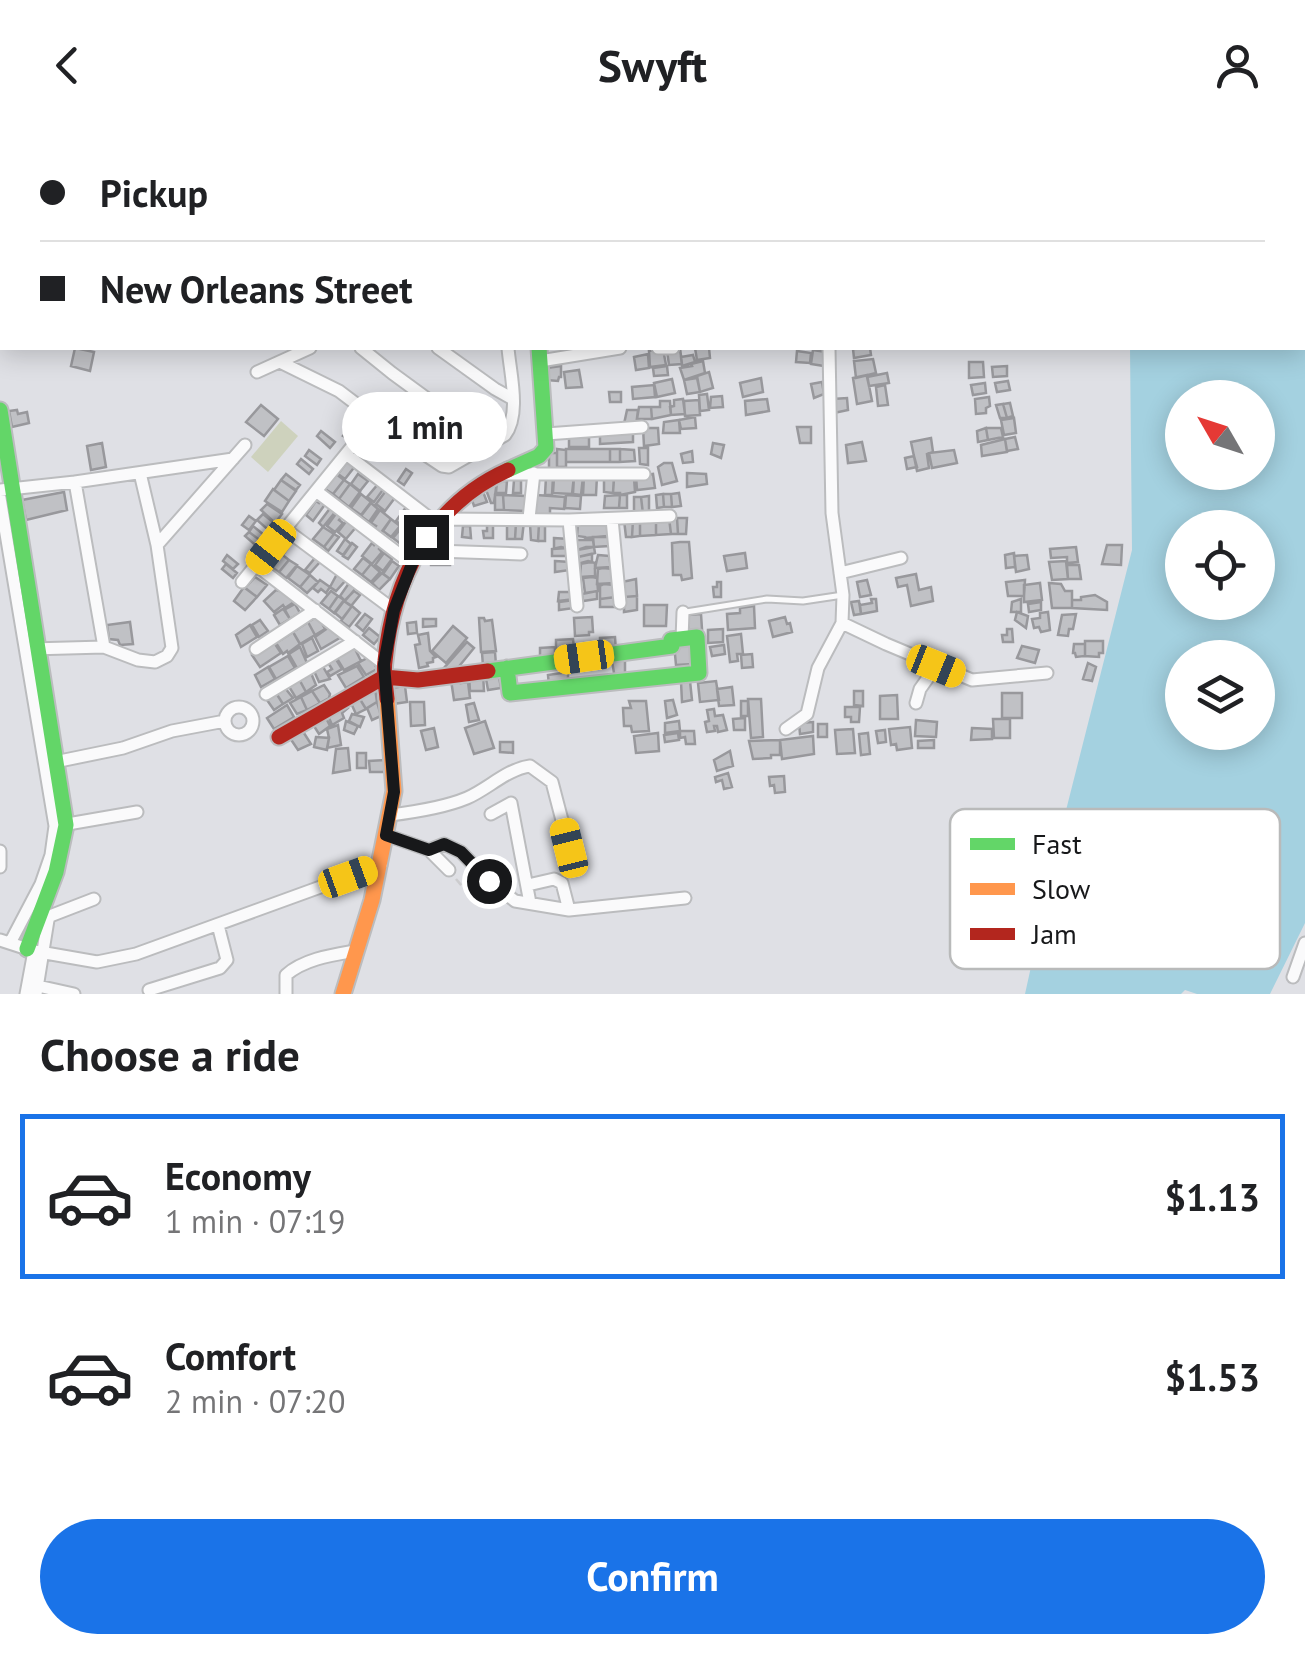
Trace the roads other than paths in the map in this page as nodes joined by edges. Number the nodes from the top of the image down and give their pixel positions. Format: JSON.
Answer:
{"nodes":[{"id":1,"x":306,"y":350,"type":"edge"},
{"id":2,"x":363,"y":350,"type":"edge"},
{"id":3,"x":441,"y":350,"type":"edge"},
{"id":4,"x":508,"y":350,"type":"edge"},
{"id":5,"x":593,"y":350,"type":"edge"},
{"id":6,"x":829,"y":350,"type":"edge"},
{"id":7,"x":539,"y":354,"type":"edge"},
{"id":8,"x":280,"y":362,"type":"junction"},
{"id":9,"x":257,"y":372,"type":"dead end"},
{"id":10,"x":513,"y":398,"type":"junction"},
{"id":11,"x":0,"y":410,"type":"edge"},
{"id":12,"x":642,"y":427,"type":"dead end"},
{"id":13,"x":546,"y":434,"type":"junction"},
{"id":14,"x":360,"y":438,"type":"dead end"},
{"id":15,"x":489,"y":444,"type":"junction"},
{"id":16,"x":246,"y":445,"type":"dead end"},
{"id":17,"x":346,"y":454,"type":"junction"},
{"id":18,"x":233,"y":459,"type":"junction"},
{"id":19,"x":140,"y":473,"type":"junction"},
{"id":20,"x":499,"y":474,"type":"junction"},
{"id":21,"x":534,"y":474,"type":"junction"},
{"id":22,"x":644,"y":474,"type":"dead end"},
{"id":23,"x":76,"y":482,"type":"junction"},
{"id":24,"x":316,"y":491,"type":"junction"},
{"id":25,"x":4,"y":492,"type":"edge"},
{"id":26,"x":670,"y":516,"type":"dead end"},
{"id":27,"x":529,"y":518,"type":"junction"},
{"id":28,"x":612,"y":519,"type":"junction"},
{"id":29,"x":569,"y":520,"type":"junction"},
{"id":30,"x":437,"y":521,"type":"junction"},
{"id":31,"x":285,"y":529,"type":"junction"},
{"id":32,"x":158,"y":546,"type":"junction"},
{"id":33,"x":420,"y":548,"type":"junction"},
{"id":34,"x":521,"y":554,"type":"dead end"},
{"id":35,"x":901,"y":558,"type":"dead end"},
{"id":36,"x":412,"y":564,"type":"junction"},
{"id":37,"x":256,"y":566,"type":"junction"},
{"id":38,"x":840,"y":572,"type":"junction"},
{"id":39,"x":242,"y":582,"type":"dead end"},
{"id":40,"x":842,"y":595,"type":"junction"},
{"id":41,"x":620,"y":603,"type":"dead end"},
{"id":42,"x":577,"y":606,"type":"dead end"},
{"id":43,"x":316,"y":610,"type":"junction"},
{"id":44,"x":394,"y":610,"type":"junction"},
{"id":45,"x":682,"y":612,"type":"joint"},
{"id":46,"x":842,"y":623,"type":"junction"},
{"id":47,"x":682,"y":639,"type":"junction"},
{"id":48,"x":355,"y":640,"type":"junction"},
{"id":49,"x":104,"y":647,"type":"junction"},
{"id":50,"x":256,"y":648,"type":"dead end"},
{"id":51,"x":32,"y":649,"type":"junction"},
{"id":52,"x":936,"y":666,"type":"junction"},
{"id":53,"x":507,"y":668,"type":"junction"},
{"id":54,"x":384,"y":670,"type":"junction"},
{"id":55,"x":1046,"y":674,"type":"dead end"},
{"id":56,"x":266,"y":694,"type":"dead end"},
{"id":57,"x":916,"y":702,"type":"dead end"},
{"id":58,"x":225,"y":722,"type":"dead end"},
{"id":59,"x":786,"y":729,"type":"dead end"},
{"id":60,"x":278,"y":737,"type":"dead end"},
{"id":61,"x":51,"y":762,"type":"junction"},
{"id":62,"x":137,"y":812,"type":"dead end"},
{"id":63,"x":491,"y":814,"type":"dead end"},
{"id":64,"x":390,"y":815,"type":"junction"},
{"id":65,"x":60,"y":825,"type":"junction"},
{"id":66,"x":386,"y":835,"type":"junction"},
{"id":67,"x":569,"y":848,"type":"dead end"},
{"id":68,"x":429,"y":850,"type":"junction"},
{"id":69,"x":0,"y":852,"type":"edge"},
{"id":70,"x":380,"y":865,"type":"junction"},
{"id":71,"x":0,"y":866,"type":"edge"},
{"id":72,"x":450,"y":870,"type":"road end"},
{"id":73,"x":528,"y":884,"type":"junction"},
{"id":74,"x":685,"y":898,"type":"dead end"},
{"id":75,"x":94,"y":899,"type":"dead end"},
{"id":76,"x":530,"y":904,"type":"junction"},
{"id":77,"x":569,"y":910,"type":"junction"},
{"id":78,"x":218,"y":925,"type":"junction"},
{"id":79,"x":24,"y":930,"type":"junction"},
{"id":80,"x":5,"y":942,"type":"edge"},
{"id":81,"x":1305,"y":943,"type":"edge"},
{"id":82,"x":355,"y":950,"type":"junction"},
{"id":83,"x":35,"y":951,"type":"junction"},
{"id":84,"x":1293,"y":977,"type":"dead end"},
{"id":85,"x":37,"y":990,"type":"edge"},
{"id":86,"x":149,"y":990,"type":"dead end"},
{"id":87,"x":26,"y":994,"type":"edge"},
{"id":88,"x":74,"y":994,"type":"edge"},
{"id":89,"x":286,"y":994,"type":"edge"},
{"id":90,"x":343,"y":994,"type":"edge"}],
"edges":[{"from":1,"to":8,"type":"street"},
{"from":2,"to":15,"type":"street"},
{"from":3,"to":10,"type":"street"},
{"from":4,"to":10,"type":"street"},
{"from":5,"to":7,"type":"street"},
{"from":6,"to":38,"type":"street"},
{"from":7,"to":13,"type":"street"},
{"from":8,"to":9,"type":"street"},
{"from":8,"to":15,"type":"street"},
{"from":10,"to":15,"type":"street"},
{"from":11,"to":25,"type":"street"},
{"from":12,"to":13,"type":"street"},
{"from":13,"to":20,"type":"street"},
{"from":14,"to":17,"type":"street"},
{"from":16,"to":18,"type":"street"},
{"from":17,"to":24,"type":"street"},
{"from":17,"to":30,"type":"street"},
{"from":18,"to":19,"type":"street"},
{"from":18,"to":32,"type":"street"},
{"from":19,"to":23,"type":"street"},
{"from":19,"to":32,"type":"street"},
{"from":20,"to":21,"type":"street"},
{"from":20,"to":30,"type":"street"},
{"from":21,"to":22,"type":"street"},
{"from":21,"to":27,"type":"street"},
{"from":23,"to":25,"type":"street"},
{"from":23,"to":49,"type":"street"},
{"from":24,"to":31,"type":"street"},
{"from":24,"to":36,"type":"street"},
{"from":25,"to":51,"type":"street"},
{"from":26,"to":28,"type":"street"},
{"from":27,"to":29,"type":"street"},
{"from":27,"to":30,"type":"street"},
{"from":28,"to":29,"type":"street"},
{"from":28,"to":41,"type":"street"},
{"from":29,"to":42,"type":"street"},
{"from":30,"to":33,"type":"street"},
{"from":31,"to":37,"type":"street"},
{"from":31,"to":44,"type":"street"},
{"from":32,"to":49,"type":"street"},
{"from":33,"to":34,"type":"street"},
{"from":33,"to":36,"type":"street"},
{"from":35,"to":38,"type":"street"},
{"from":36,"to":44,"type":"street"},
{"from":37,"to":39,"type":"street"},
{"from":37,"to":43,"type":"street"},
{"from":38,"to":40,"type":"street"},
{"from":40,"to":45,"type":"lane"},
{"from":40,"to":46,"type":"street"},
{"from":43,"to":48,"type":"street"},
{"from":43,"to":50,"type":"street"},
{"from":44,"to":54,"type":"street"},
{"from":45,"to":47,"type":"street"},
{"from":46,"to":52,"type":"street"},
{"from":46,"to":59,"type":"street"},
{"from":47,"to":53,"type":"street"},
{"from":47,"to":53,"type":"street"},
{"from":48,"to":54,"type":"street"},
{"from":48,"to":56,"type":"street"},
{"from":49,"to":51,"type":"street"},
{"from":51,"to":61,"type":"street"},
{"from":52,"to":55,"type":"street"},
{"from":52,"to":57,"type":"street"},
{"from":53,"to":54,"type":"street"},
{"from":54,"to":60,"type":"street"},
{"from":54,"to":64,"type":"street"},
{"from":58,"to":61,"type":"street"},
{"from":61,"to":65,"type":"street"},
{"from":62,"to":65,"type":"street"},
{"from":63,"to":73,"type":"street"},
{"from":64,"to":66,"type":"street"},
{"from":64,"to":67,"type":"street"},
{"from":65,"to":79,"type":"street"},
{"from":66,"to":68,"type":"street"},
{"from":66,"to":70,"type":"street"},
{"from":68,"to":72,"type":"street"},
{"from":68,"to":76,"type":"street"},
{"from":69,"to":71,"type":"street"},
{"from":70,"to":78,"type":"street"},
{"from":70,"to":82,"type":"street"},
{"from":73,"to":76,"type":"street"},
{"from":73,"to":77,"type":"street"},
{"from":74,"to":77,"type":"street"},
{"from":75,"to":83,"type":"street"},
{"from":76,"to":77,"type":"street"},
{"from":78,"to":83,"type":"street"},
{"from":78,"to":86,"type":"street"},
{"from":79,"to":80,"type":"street"},
{"from":79,"to":83,"type":"street"},
{"from":80,"to":83,"type":"street"},
{"from":81,"to":84,"type":"street"},
{"from":82,"to":89,"type":"street"},
{"from":82,"to":90,"type":"street"},
{"from":83,"to":85,"type":"street"},
{"from":83,"to":87,"type":"street"},
{"from":85,"to":88,"type":"street"}]}
